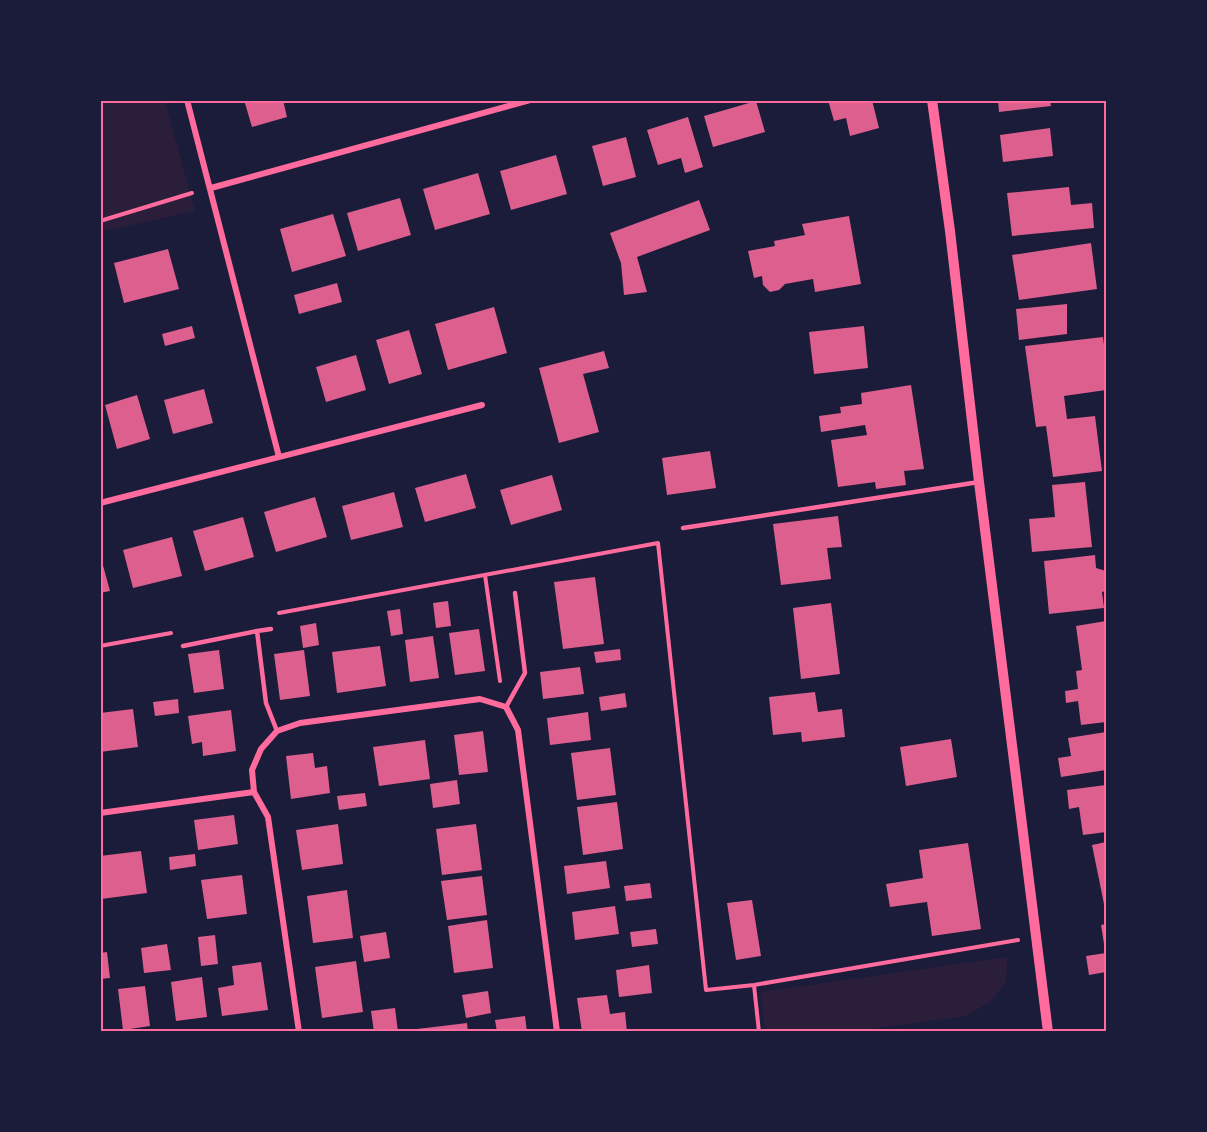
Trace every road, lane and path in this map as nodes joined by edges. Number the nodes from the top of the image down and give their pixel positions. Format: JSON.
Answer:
{"nodes":[{"id":1,"x":187,"y":100,"type":"edge"},
{"id":2,"x":530,"y":100,"type":"edge"},
{"id":3,"x":932,"y":100,"type":"edge"},
{"id":4,"x":211,"y":188,"type":"junction"},
{"id":5,"x":100,"y":220,"type":"edge"},
{"id":6,"x":482,"y":405,"type":"dead end"},
{"id":7,"x":279,"y":457,"type":"junction"},
{"id":8,"x":979,"y":482,"type":"junction"},
{"id":9,"x":100,"y":503,"type":"edge"},
{"id":10,"x":683,"y":528,"type":"dead end"},
{"id":11,"x":485,"y":575,"type":"junction"},
{"id":12,"x":515,"y":593,"type":"dead end"},
{"id":13,"x":274,"y":614,"type":"dead end"},
{"id":14,"x":271,"y":629,"type":"dead end"},
{"id":15,"x":181,"y":631,"type":"dead end"},
{"id":16,"x":257,"y":631,"type":"junction"},
{"id":17,"x":183,"y":645,"type":"dead end"},
{"id":18,"x":100,"y":646,"type":"edge"},
{"id":19,"x":492,"y":702,"type":"junction"},
{"id":20,"x":506,"y":707,"type":"junction"},
{"id":21,"x":277,"y":731,"type":"junction"},
{"id":22,"x":254,"y":792,"type":"junction"},
{"id":23,"x":100,"y":813,"type":"edge"},
{"id":24,"x":1036,"y":936,"type":"junction"},
{"id":25,"x":754,"y":985,"type":"junction"},
{"id":26,"x":299,"y":1032,"type":"edge"},
{"id":27,"x":557,"y":1032,"type":"edge"},
{"id":28,"x":759,"y":1032,"type":"edge"},
{"id":29,"x":1047,"y":1032,"type":"edge"}],
"edges":[{"from":1,"to":4,"type":"street"},
{"from":2,"to":4,"type":"street"},
{"from":3,"to":8,"type":"street"},
{"from":4,"to":5,"type":"path"},
{"from":4,"to":7,"type":"street"},
{"from":6,"to":7,"type":"street"},
{"from":7,"to":9,"type":"street"},
{"from":8,"to":10,"type":"lane"},
{"from":8,"to":24,"type":"street"},
{"from":11,"to":13,"type":"path"},
{"from":11,"to":19,"type":"path"},
{"from":11,"to":25,"type":"path"},
{"from":12,"to":20,"type":"lane"},
{"from":14,"to":16,"type":"lane"},
{"from":15,"to":18,"type":"path"},
{"from":16,"to":17,"type":"lane"},
{"from":16,"to":21,"type":"lane"},
{"from":19,"to":20,"type":"street"},
{"from":19,"to":21,"type":"street"},
{"from":20,"to":27,"type":"street"},
{"from":21,"to":22,"type":"street"},
{"from":22,"to":23,"type":"street"},
{"from":22,"to":26,"type":"street"},
{"from":24,"to":25,"type":"path"},
{"from":24,"to":29,"type":"street"},
{"from":25,"to":28,"type":"path"}]}
